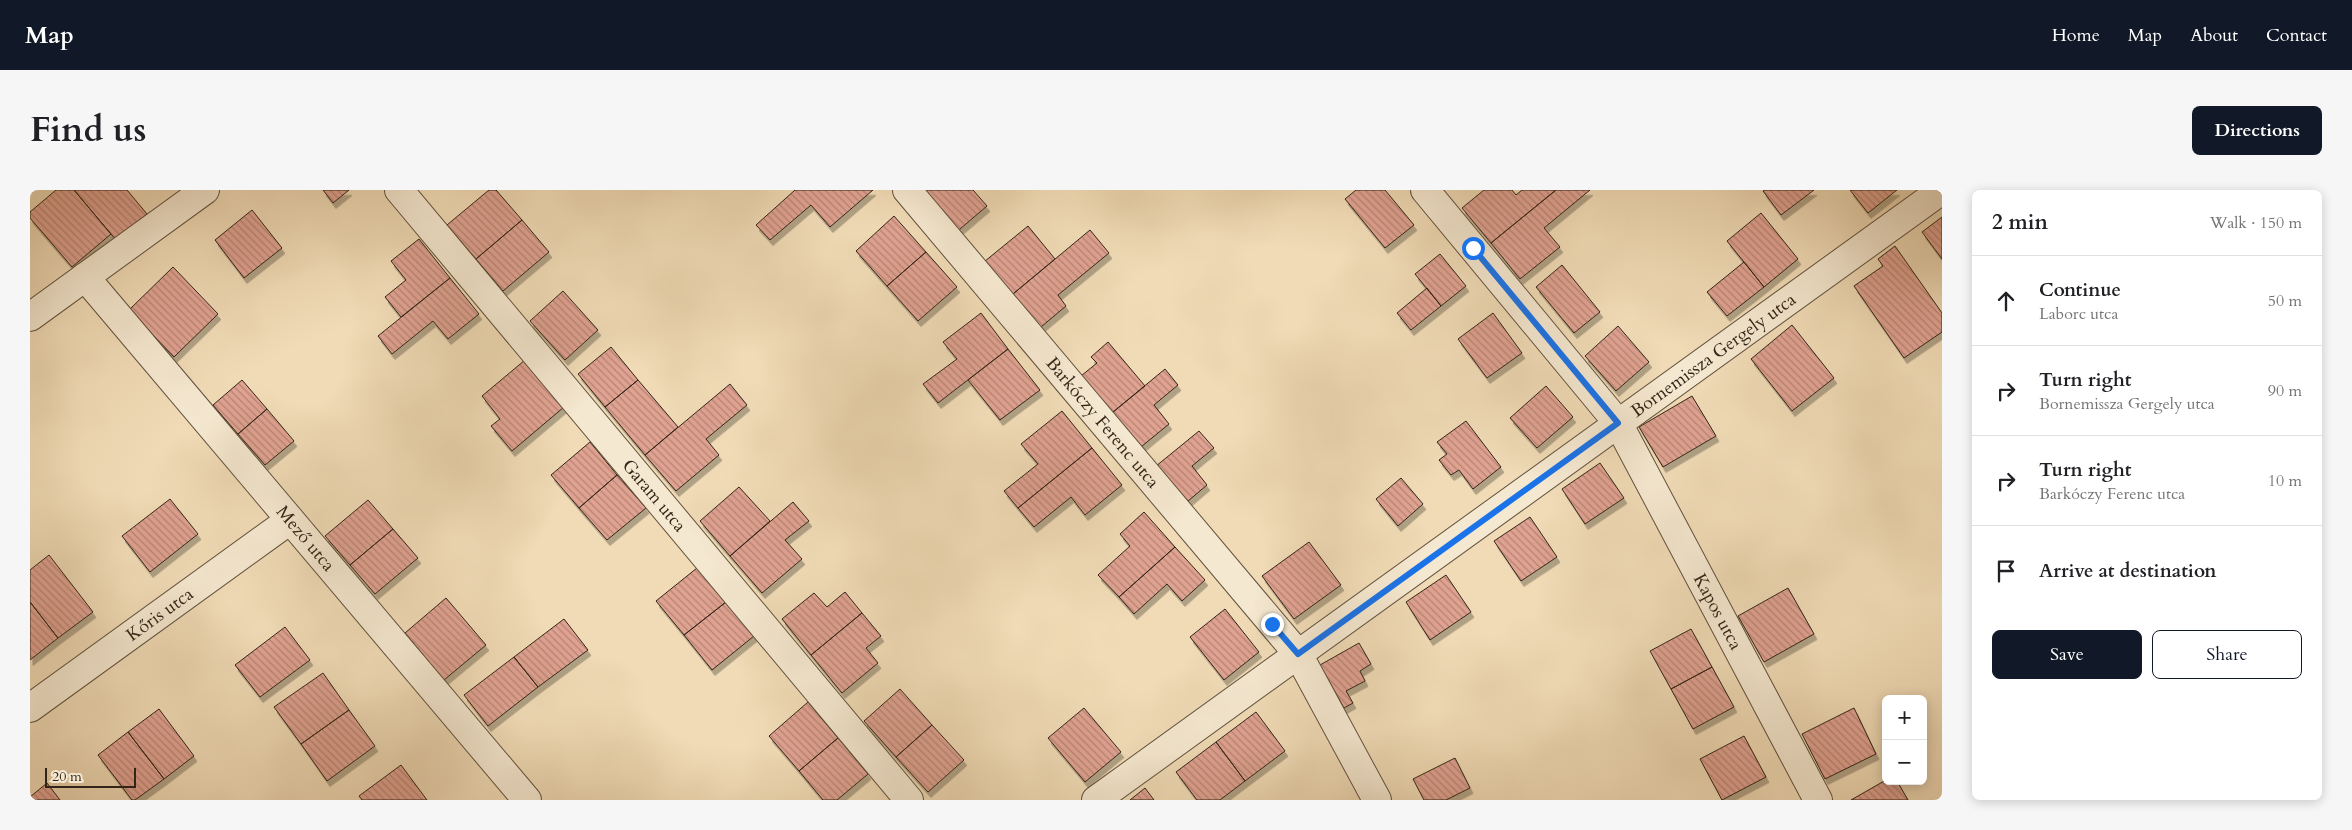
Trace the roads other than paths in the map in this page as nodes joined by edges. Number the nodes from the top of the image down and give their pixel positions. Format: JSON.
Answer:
{"nodes":[{"id":1,"x":205,"y":190,"type":"edge"},
{"id":2,"x":399,"y":190,"type":"edge"},
{"id":3,"x":907,"y":190,"type":"edge"},
{"id":4,"x":1425,"y":190,"type":"edge"},
{"id":5,"x":1938,"y":191,"type":"edge"},
{"id":6,"x":85,"y":277,"type":"junction"},
{"id":7,"x":30,"y":316,"type":"edge"},
{"id":8,"x":1618,"y":423,"type":"junction"},
{"id":9,"x":290,"y":520,"type":"junction"},
{"id":10,"x":1298,"y":654,"type":"junction"},
{"id":11,"x":30,"y":708,"type":"edge"},
{"id":12,"x":527,"y":800,"type":"edge"},
{"id":13,"x":909,"y":800,"type":"edge"},
{"id":14,"x":1096,"y":800,"type":"edge"},
{"id":15,"x":1376,"y":800,"type":"edge"},
{"id":16,"x":1818,"y":800,"type":"edge"}],
"edges":[{"from":1,"to":6,"type":"street"},
{"from":2,"to":13,"type":"street","name":"Garam utca"},
{"from":3,"to":10,"type":"street","name":"Barkóczy Ferenc utca"},
{"from":4,"to":8,"type":"street","name":"Kapos utca"},
{"from":5,"to":8,"type":"street","name":"Bornemissza Gergely utca"},
{"from":6,"to":7,"type":"street"},
{"from":6,"to":9,"type":"street","name":"Mező utca"},
{"from":8,"to":10,"type":"street","name":"Bornemissza Gergely utca"},
{"from":8,"to":16,"type":"street","name":"Kapos utca"},
{"from":9,"to":11,"type":"street","name":"Kőris utca"},
{"from":9,"to":12,"type":"street","name":"Mező utca"},
{"from":10,"to":14,"type":"street","name":"Bornemissza Gergely utca"},
{"from":10,"to":15,"type":"street","name":"Barkóczy Ferenc utca"}]}
